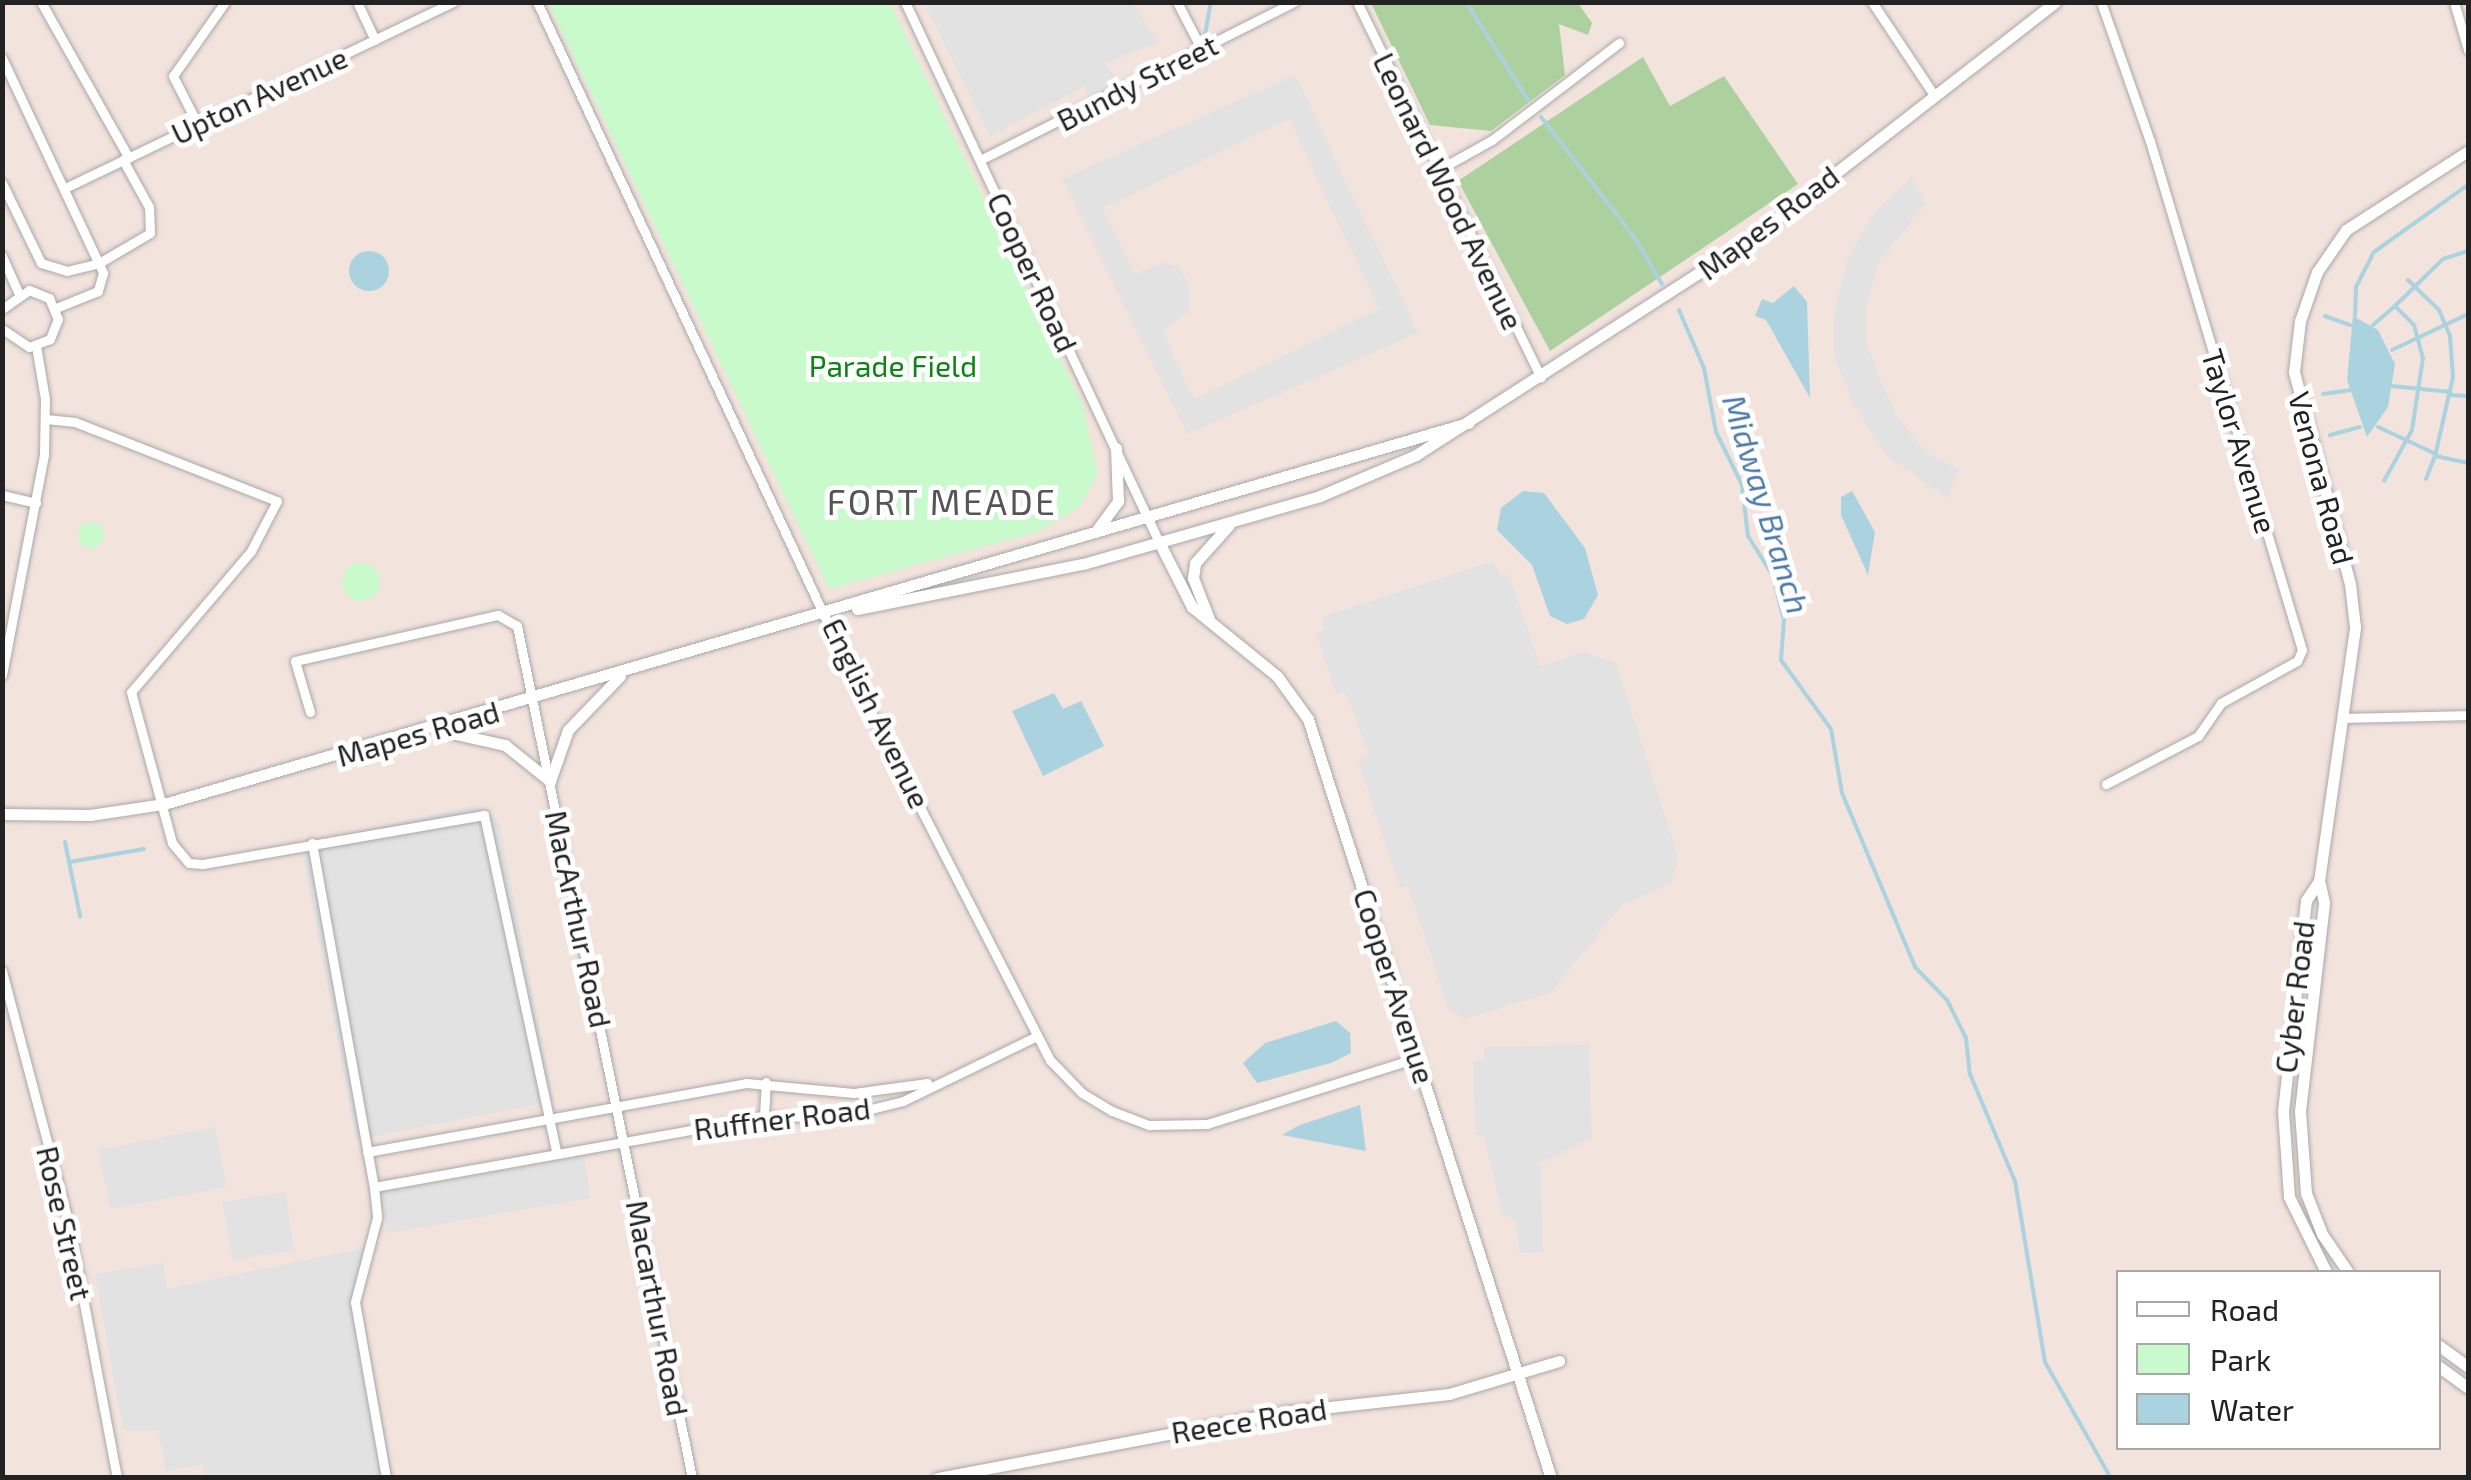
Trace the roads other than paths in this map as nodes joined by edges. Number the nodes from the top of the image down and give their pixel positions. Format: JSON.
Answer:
{"nodes":[{"id":1,"x":41,"y":2,"type":"edge"},
{"id":2,"x":225,"y":2,"type":"edge"},
{"id":3,"x":357,"y":2,"type":"edge"},
{"id":4,"x":454,"y":2,"type":"edge"},
{"id":5,"x":537,"y":2,"type":"edge"},
{"id":6,"x":905,"y":2,"type":"edge"},
{"id":7,"x":1177,"y":2,"type":"edge"},
{"id":8,"x":1294,"y":2,"type":"edge"},
{"id":9,"x":1358,"y":2,"type":"edge"},
{"id":10,"x":1872,"y":2,"type":"edge"},
{"id":11,"x":2101,"y":2,"type":"edge"},
{"id":12,"x":2454,"y":2,"type":"edge"},
{"id":13,"x":2053,"y":3,"type":"edge"},
{"id":14,"x":375,"y":40,"type":"junction"},
{"id":15,"x":1620,"y":43,"type":"dead end"},
{"id":16,"x":1202,"y":50,"type":"junction"},
{"id":17,"x":2468,"y":50,"type":"edge"},
{"id":18,"x":2,"y":58,"type":"edge"},
{"id":19,"x":1934,"y":95,"type":"junction"},
{"id":20,"x":197,"y":124,"type":"junction"},
{"id":21,"x":2468,"y":151,"type":"edge"},
{"id":22,"x":126,"y":159,"type":"junction"},
{"id":23,"x":980,"y":160,"type":"junction"},
{"id":24,"x":1438,"y":170,"type":"junction"},
{"id":25,"x":2,"y":183,"type":"edge"},
{"id":26,"x":65,"y":188,"type":"junction"},
{"id":27,"x":2,"y":256,"type":"edge"},
{"id":28,"x":99,"y":263,"type":"junction"},
{"id":29,"x":18,"y":292,"type":"junction"},
{"id":30,"x":56,"y":308,"type":"junction"},
{"id":31,"x":2,"y":309,"type":"edge"},
{"id":32,"x":2,"y":328,"type":"edge"},
{"id":33,"x":36,"y":346,"type":"junction"},
{"id":34,"x":1542,"y":378,"type":"junction"},
{"id":35,"x":46,"y":419,"type":"junction"},
{"id":36,"x":1468,"y":424,"type":"junction"},
{"id":37,"x":1116,"y":448,"type":"junction"},
{"id":38,"x":2,"y":495,"type":"edge"},
{"id":39,"x":36,"y":503,"type":"junction"},
{"id":40,"x":1148,"y":518,"type":"junction"},
{"id":41,"x":1235,"y":521,"type":"junction"},
{"id":42,"x":1090,"y":535,"type":"junction"},
{"id":43,"x":1159,"y":542,"type":"junction"},
{"id":44,"x":828,"y":614,"type":"junction"},
{"id":45,"x":1210,"y":623,"type":"junction"},
{"id":46,"x":5,"y":649,"type":"edge"},
{"id":47,"x":624,"y":673,"type":"junction"},
{"id":48,"x":2,"y":675,"type":"edge"},
{"id":49,"x":532,"y":700,"type":"junction"},
{"id":50,"x":310,"y":712,"type":"dead end"},
{"id":51,"x":2468,"y":714,"type":"edge"},
{"id":52,"x":2345,"y":718,"type":"junction"},
{"id":53,"x":434,"y":729,"type":"junction"},
{"id":54,"x":550,"y":781,"type":"junction"},
{"id":55,"x":2106,"y":784,"type":"dead end"},
{"id":56,"x":164,"y":804,"type":"junction"},
{"id":57,"x":2,"y":814,"type":"edge"},
{"id":58,"x":312,"y":843,"type":"junction"},
{"id":59,"x":2319,"y":881,"type":"junction"},
{"id":60,"x":2,"y":971,"type":"edge"},
{"id":61,"x":1036,"y":1036,"type":"junction"},
{"id":62,"x":1419,"y":1057,"type":"junction"},
{"id":63,"x":766,"y":1082,"type":"junction"},
{"id":64,"x":934,"y":1082,"type":"junction"},
{"id":65,"x":854,"y":1092,"type":"junction"},
{"id":66,"x":618,"y":1104,"type":"junction"},
{"id":67,"x":853,"y":1113,"type":"junction"},
{"id":68,"x":764,"y":1117,"type":"junction"},
{"id":69,"x":549,"y":1118,"type":"junction"},
{"id":70,"x":625,"y":1138,"type":"junction"},
{"id":71,"x":368,"y":1152,"type":"junction"},
{"id":72,"x":556,"y":1152,"type":"junction"},
{"id":73,"x":374,"y":1186,"type":"junction"},
{"id":74,"x":2325,"y":1270,"type":"edge"},
{"id":75,"x":2347,"y":1270,"type":"edge"},
{"id":76,"x":2441,"y":1346,"type":"edge"},
{"id":77,"x":1559,"y":1360,"type":"dead end"},
{"id":78,"x":2468,"y":1366,"type":"edge"},
{"id":79,"x":2441,"y":1368,"type":"edge"},
{"id":80,"x":1517,"y":1375,"type":"junction"},
{"id":81,"x":2468,"y":1388,"type":"edge"},
{"id":82,"x":117,"y":1478,"type":"edge"},
{"id":83,"x":386,"y":1478,"type":"edge"},
{"id":84,"x":692,"y":1478,"type":"edge"},
{"id":85,"x":937,"y":1478,"type":"edge"},
{"id":86,"x":1551,"y":1478,"type":"edge"}],
"edges":[{"from":1,"to":22,"type":"street"},
{"from":2,"to":20,"type":"street"},
{"from":3,"to":14,"type":"street"},
{"from":4,"to":14,"type":"street","name":"Upton Avenue"},
{"from":5,"to":44,"type":"street","name":"English Avenue"},
{"from":6,"to":23,"type":"street","name":"Cooper Road"},
{"from":7,"to":16,"type":"street"},
{"from":8,"to":16,"type":"street","name":"Bundy Street"},
{"from":9,"to":24,"type":"street","name":"Leonard Wood Avenue"},
{"from":10,"to":19,"type":"street"},
{"from":11,"to":55,"type":"street","name":"Taylor Avenue"},
{"from":12,"to":17,"type":"street"},
{"from":13,"to":19,"type":"street","name":"Mapes Road"},
{"from":14,"to":20,"type":"street","name":"Upton Avenue"},
{"from":15,"to":24,"type":"street"},
{"from":16,"to":23,"type":"street","name":"Bundy Street"},
{"from":18,"to":26,"type":"street"},
{"from":19,"to":34,"type":"street","name":"Mapes Road"},
{"from":20,"to":22,"type":"street","name":"Upton Avenue"},
{"from":21,"to":52,"type":"street","name":"Venona Road"},
{"from":22,"to":26,"type":"street","name":"Upton Avenue"},
{"from":22,"to":28,"type":"street"},
{"from":23,"to":37,"type":"street","name":"Cooper Road"},
{"from":24,"to":34,"type":"street","name":"Leonard Wood Avenue"},
{"from":25,"to":28,"type":"street"},
{"from":26,"to":28,"type":"street"},
{"from":27,"to":29,"type":"street"},
{"from":28,"to":30,"type":"street"},
{"from":29,"to":30,"type":"street"},
{"from":29,"to":31,"type":"street"},
{"from":30,"to":33,"type":"street"},
{"from":32,"to":33,"type":"street"},
{"from":33,"to":35,"type":"street"},
{"from":34,"to":36,"type":"street","name":"Mapes Road"},
{"from":35,"to":39,"type":"street"},
{"from":35,"to":56,"type":"street"},
{"from":36,"to":40,"type":"street","name":"Mapes Road"},
{"from":36,"to":41,"type":"street","name":"Mapes Road"},
{"from":37,"to":40,"type":"street","name":"Cooper Road"},
{"from":37,"to":42,"type":"street"},
{"from":38,"to":39,"type":"street"},
{"from":39,"to":46,"type":"street"},
{"from":40,"to":42,"type":"street","name":"Mapes Road"},
{"from":40,"to":43,"type":"street","name":"Cooper Road"},
{"from":41,"to":43,"type":"street","name":"Mapes Road"},
{"from":41,"to":45,"type":"street"},
{"from":42,"to":44,"type":"street","name":"Mapes Road"},
{"from":43,"to":44,"type":"street","name":"Mapes Road"},
{"from":43,"to":45,"type":"street","name":"Cooper Avenue"},
{"from":44,"to":47,"type":"street","name":"Mapes Road"},
{"from":44,"to":61,"type":"street","name":"English Avenue"},
{"from":45,"to":62,"type":"street","name":"Cooper Avenue"},
{"from":46,"to":48,"type":"street"},
{"from":47,"to":49,"type":"street","name":"Mapes Road"},
{"from":47,"to":54,"type":"street"},
{"from":49,"to":50,"type":"street","name":"MacArthur Road"},
{"from":49,"to":53,"type":"street","name":"Mapes Road"},
{"from":49,"to":54,"type":"street","name":"MacArthur Road"},
{"from":51,"to":52,"type":"street"},
{"from":52,"to":59,"type":"street","name":"Venona Road"},
{"from":53,"to":54,"type":"street"},
{"from":53,"to":56,"type":"street","name":"Mapes Road"},
{"from":54,"to":66,"type":"street","name":"MacArthur Road"},
{"from":56,"to":57,"type":"street","name":"Mapes Road"},
{"from":56,"to":58,"type":"street"},
{"from":58,"to":69,"type":"street"},
{"from":58,"to":71,"type":"street"},
{"from":59,"to":74,"type":"street","name":"Cyber Road"},
{"from":59,"to":75,"type":"street","name":"Cyber Road"},
{"from":60,"to":82,"type":"street","name":"Rose Street"},
{"from":61,"to":62,"type":"street","name":"English Avenue"},
{"from":61,"to":64,"type":"street","name":"Ruffner Road"},
{"from":62,"to":80,"type":"street","name":"Cooper Avenue"},
{"from":63,"to":65,"type":"street","name":"Ruffner Road"},
{"from":63,"to":66,"type":"street","name":"Ruffner Road"},
{"from":63,"to":68,"type":"street"},
{"from":64,"to":65,"type":"street","name":"Ruffner Road"},
{"from":64,"to":67,"type":"street","name":"Ruffner Road"},
{"from":65,"to":67,"type":"street"},
{"from":66,"to":69,"type":"street","name":"Ruffner Road"},
{"from":66,"to":70,"type":"street","name":"MacArthur Road"},
{"from":67,"to":68,"type":"street","name":"Ruffner Road"},
{"from":68,"to":70,"type":"street","name":"Ruffner Road"},
{"from":69,"to":71,"type":"street","name":"Ruffner Road"},
{"from":69,"to":72,"type":"street"},
{"from":70,"to":72,"type":"street","name":"Ruffner Road"},
{"from":70,"to":84,"type":"street","name":"Macarthur Road"},
{"from":71,"to":73,"type":"street"},
{"from":72,"to":73,"type":"street","name":"Ruffner Road"},
{"from":73,"to":83,"type":"street"},
{"from":76,"to":78,"type":"street"},
{"from":77,"to":80,"type":"street","name":"Reece Road"},
{"from":79,"to":81,"type":"street"},
{"from":80,"to":85,"type":"street","name":"Reece Road"},
{"from":80,"to":86,"type":"street","name":"Cooper Avenue"}]}
